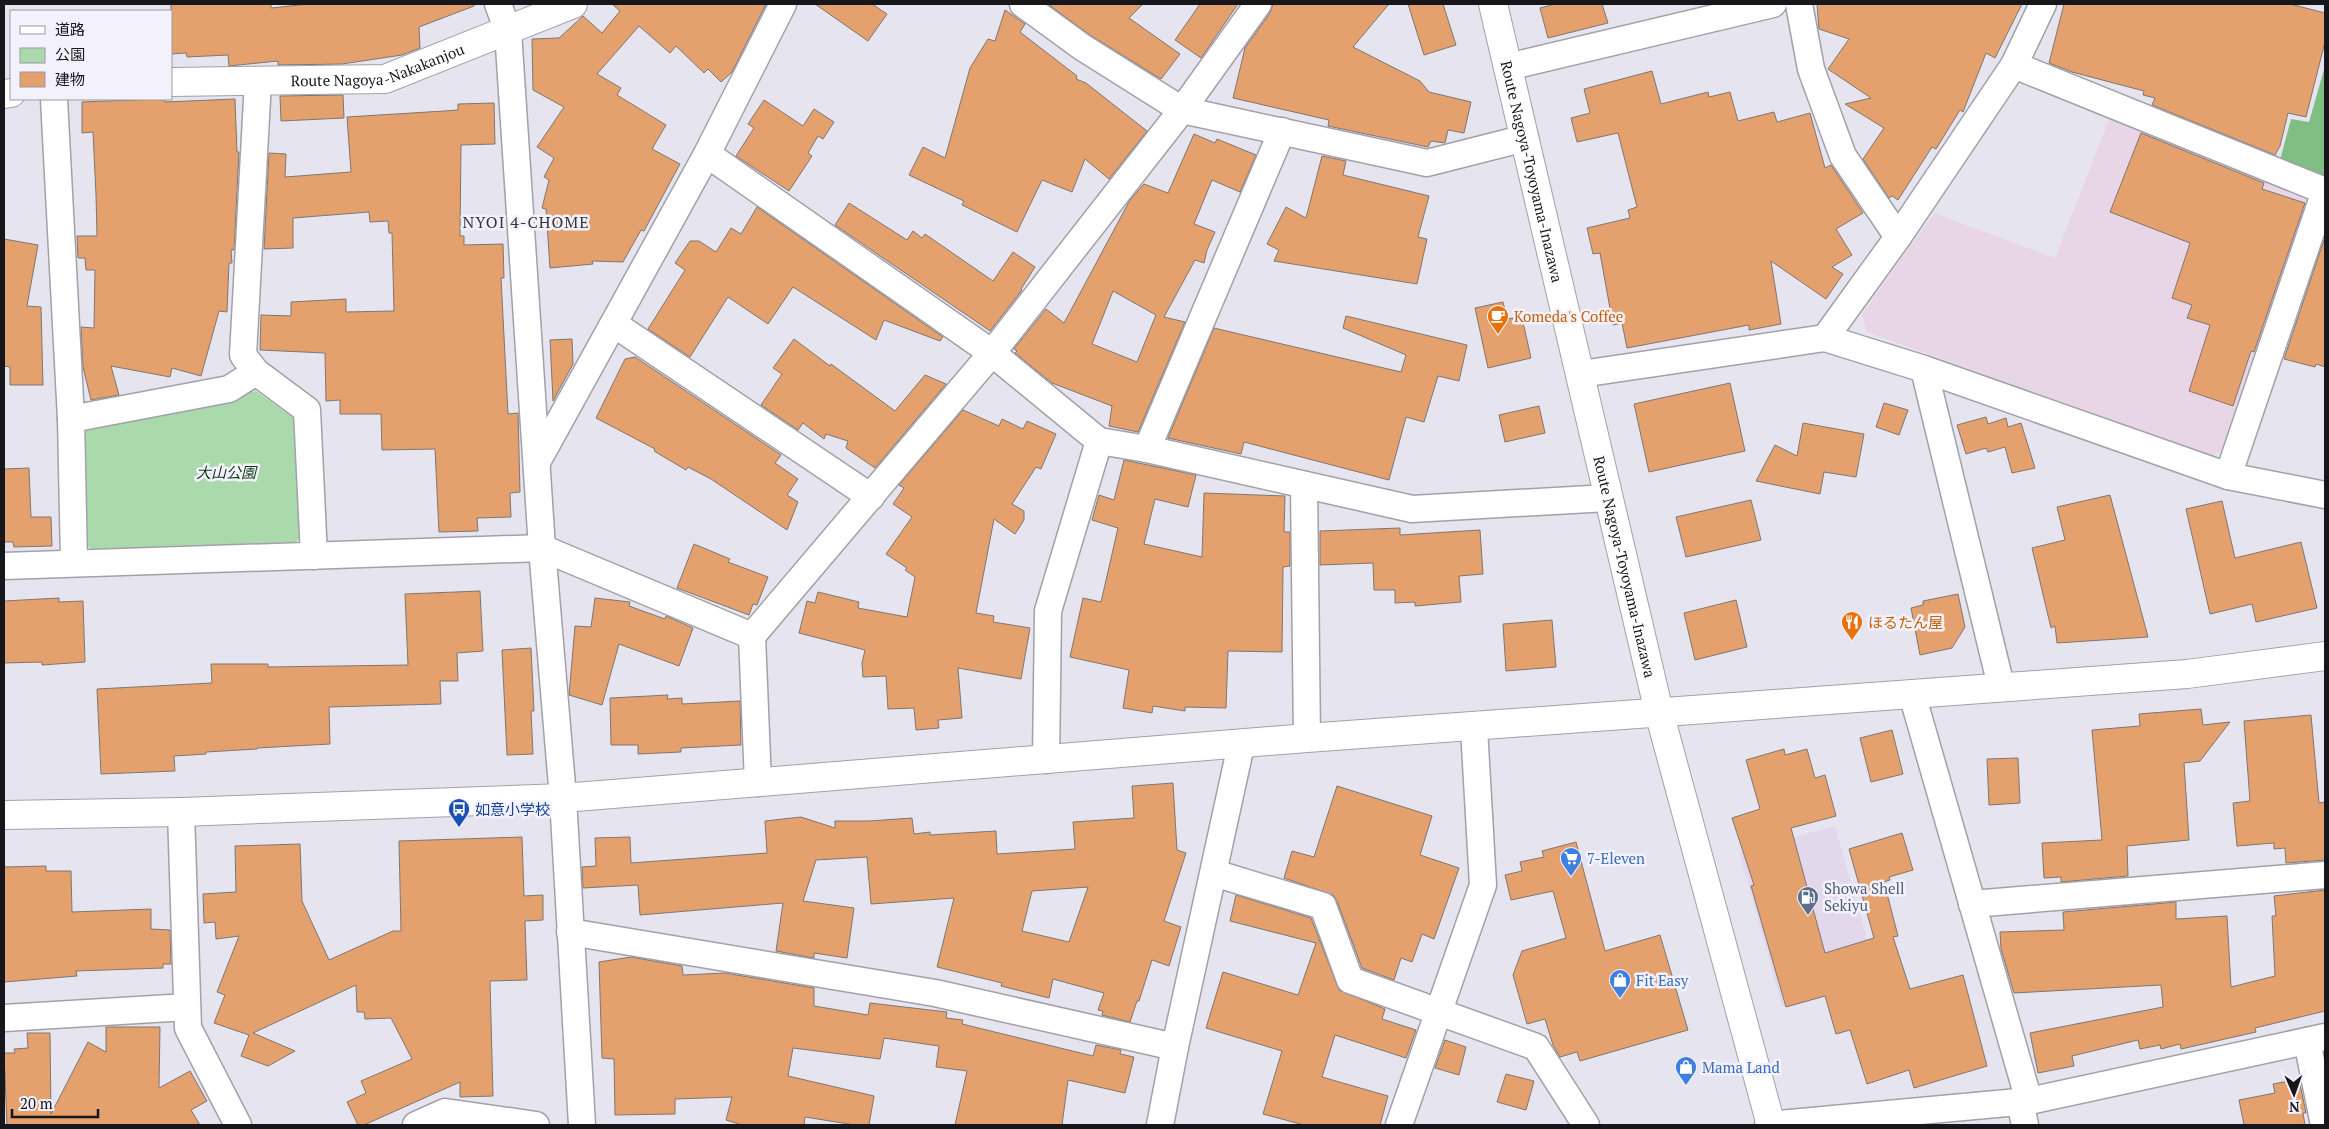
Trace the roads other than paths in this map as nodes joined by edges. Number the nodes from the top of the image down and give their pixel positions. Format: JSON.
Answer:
{"nodes":[{"id":1,"x":498,"y":4,"type":"edge"},
{"id":2,"x":573,"y":4,"type":"edge"},
{"id":3,"x":783,"y":4,"type":"edge"},
{"id":4,"x":1023,"y":4,"type":"edge"},
{"id":5,"x":1258,"y":4,"type":"edge"},
{"id":6,"x":1493,"y":4,"type":"edge"},
{"id":7,"x":1773,"y":4,"type":"edge"},
{"id":8,"x":1799,"y":4,"type":"edge"},
{"id":9,"x":2040,"y":4,"type":"edge"},
{"id":10,"x":508,"y":31,"type":"junction"},
{"id":11,"x":2014,"y":65,"type":"junction"},
{"id":12,"x":1508,"y":67,"type":"junction"},
{"id":13,"x":258,"y":81,"type":"junction"},
{"id":14,"x":172,"y":82,"type":"edge"},
{"id":15,"x":54,"y":100,"type":"edge"},
{"id":16,"x":1182,"y":110,"type":"junction"},
{"id":17,"x":1282,"y":132,"type":"junction"},
{"id":18,"x":1524,"y":138,"type":"junction"},
{"id":19,"x":707,"y":154,"type":"junction"},
{"id":20,"x":2325,"y":191,"type":"edge"},
{"id":21,"x":1898,"y":237,"type":"junction"},
{"id":22,"x":614,"y":324,"type":"junction"},
{"id":23,"x":1825,"y":338,"type":"junction"},
{"id":24,"x":992,"y":353,"type":"junction"},
{"id":25,"x":1924,"y":369,"type":"junction"},
{"id":26,"x":256,"y":372,"type":"junction"},
{"id":27,"x":1581,"y":374,"type":"junction"},
{"id":28,"x":71,"y":419,"type":"junction"},
{"id":29,"x":1099,"y":440,"type":"junction"},
{"id":30,"x":1146,"y":449,"type":"junction"},
{"id":31,"x":537,"y":462,"type":"junction"},
{"id":32,"x":2228,"y":476,"type":"junction"},
{"id":33,"x":1304,"y":485,"type":"junction"},
{"id":34,"x":2325,"y":495,"type":"edge"},
{"id":35,"x":871,"y":496,"type":"junction"},
{"id":36,"x":1608,"y":498,"type":"junction"},
{"id":37,"x":542,"y":548,"type":"junction"},
{"id":38,"x":314,"y":556,"type":"junction"},
{"id":39,"x":74,"y":562,"type":"junction"},
{"id":40,"x":4,"y":566,"type":"edge"},
{"id":41,"x":752,"y":636,"type":"junction"},
{"id":42,"x":2325,"y":656,"type":"edge"},
{"id":43,"x":2001,"y":686,"type":"junction"},
{"id":44,"x":1912,"y":694,"type":"junction"},
{"id":45,"x":1659,"y":712,"type":"junction"},
{"id":46,"x":1474,"y":728,"type":"junction"},
{"id":47,"x":1307,"y":738,"type":"junction"},
{"id":48,"x":1241,"y":744,"type":"junction"},
{"id":49,"x":1046,"y":760,"type":"junction"},
{"id":50,"x":758,"y":784,"type":"junction"},
{"id":51,"x":563,"y":798,"type":"junction"},
{"id":52,"x":181,"y":812,"type":"junction"},
{"id":53,"x":4,"y":815,"type":"edge"},
{"id":54,"x":1214,"y":873,"type":"junction"},
{"id":55,"x":2325,"y":875,"type":"edge"},
{"id":56,"x":1972,"y":904,"type":"junction"},
{"id":57,"x":570,"y":932,"type":"junction"},
{"id":58,"x":187,"y":1007,"type":"junction"},
{"id":59,"x":1438,"y":1010,"type":"junction"},
{"id":60,"x":4,"y":1018,"type":"edge"},
{"id":61,"x":2316,"y":1039,"type":"edge"},
{"id":62,"x":1174,"y":1047,"type":"junction"},
{"id":63,"x":2025,"y":1110,"type":"edge"},
{"id":64,"x":238,"y":1125,"type":"edge"},
{"id":65,"x":416,"y":1125,"type":"edge"},
{"id":66,"x":536,"y":1125,"type":"edge"},
{"id":67,"x":582,"y":1125,"type":"edge"},
{"id":68,"x":1160,"y":1125,"type":"edge"},
{"id":69,"x":1399,"y":1125,"type":"edge"},
{"id":70,"x":1586,"y":1125,"type":"edge"},
{"id":71,"x":1770,"y":1125,"type":"edge"},
{"id":72,"x":2324,"y":1125,"type":"edge"}],
"edges":[{"from":1,"to":10,"type":"street"},
{"from":2,"to":10,"type":"street","name":"Route Nagoya-Nakakanjou"},
{"from":3,"to":19,"type":"street"},
{"from":4,"to":16,"type":"street"},
{"from":5,"to":16,"type":"street"},
{"from":6,"to":12,"type":"street","name":"Route Nagoya-Toyoyama-Inazawa"},
{"from":7,"to":12,"type":"street"},
{"from":8,"to":21,"type":"street"},
{"from":9,"to":11,"type":"street"},
{"from":10,"to":13,"type":"street","name":"Route Nagoya-Nakakanjou"},
{"from":10,"to":31,"type":"street"},
{"from":11,"to":20,"type":"street"},
{"from":11,"to":21,"type":"street"},
{"from":12,"to":18,"type":"street","name":"Route Nagoya-Toyoyama-Inazawa"},
{"from":13,"to":14,"type":"street","name":"Route Nagoya-Nakakanjou"},
{"from":13,"to":26,"type":"street"},
{"from":15,"to":28,"type":"street"},
{"from":16,"to":17,"type":"street"},
{"from":16,"to":24,"type":"street"},
{"from":17,"to":18,"type":"street"},
{"from":17,"to":30,"type":"street"},
{"from":18,"to":27,"type":"street","name":"Route Nagoya-Toyoyama-Inazawa"},
{"from":19,"to":22,"type":"street"},
{"from":19,"to":24,"type":"street"},
{"from":20,"to":32,"type":"street"},
{"from":21,"to":23,"type":"street"},
{"from":22,"to":31,"type":"street"},
{"from":22,"to":35,"type":"street"},
{"from":23,"to":25,"type":"street"},
{"from":23,"to":27,"type":"street"},
{"from":24,"to":29,"type":"street"},
{"from":24,"to":35,"type":"street"},
{"from":25,"to":32,"type":"street"},
{"from":25,"to":43,"type":"street"},
{"from":26,"to":28,"type":"street"},
{"from":26,"to":38,"type":"street"},
{"from":27,"to":36,"type":"street","name":"Route Nagoya-Toyoyama-Inazawa"},
{"from":28,"to":39,"type":"street"},
{"from":29,"to":30,"type":"street"},
{"from":29,"to":49,"type":"street"},
{"from":30,"to":33,"type":"street"},
{"from":31,"to":37,"type":"street"},
{"from":32,"to":34,"type":"street"},
{"from":33,"to":36,"type":"street"},
{"from":33,"to":47,"type":"street"},
{"from":35,"to":41,"type":"street"},
{"from":36,"to":45,"type":"street","name":"Route Nagoya-Toyoyama-Inazawa"},
{"from":37,"to":38,"type":"street"},
{"from":37,"to":41,"type":"street"},
{"from":37,"to":51,"type":"street"},
{"from":38,"to":39,"type":"street"},
{"from":39,"to":40,"type":"street"},
{"from":41,"to":50,"type":"street"},
{"from":42,"to":43,"type":"street"},
{"from":43,"to":44,"type":"street"},
{"from":44,"to":45,"type":"street"},
{"from":44,"to":56,"type":"street"},
{"from":45,"to":46,"type":"street"},
{"from":45,"to":71,"type":"street","name":"Route Nagoya-Toyoyama-Inazawa"},
{"from":46,"to":47,"type":"street"},
{"from":46,"to":59,"type":"street"},
{"from":47,"to":48,"type":"street"},
{"from":48,"to":49,"type":"street"},
{"from":48,"to":54,"type":"street"},
{"from":49,"to":50,"type":"street"},
{"from":50,"to":51,"type":"street"},
{"from":51,"to":52,"type":"street"},
{"from":51,"to":57,"type":"street"},
{"from":52,"to":53,"type":"street"},
{"from":52,"to":58,"type":"street"},
{"from":54,"to":59,"type":"street"},
{"from":54,"to":62,"type":"street"},
{"from":55,"to":56,"type":"street"},
{"from":56,"to":63,"type":"street"},
{"from":57,"to":62,"type":"street"},
{"from":57,"to":67,"type":"street"},
{"from":58,"to":60,"type":"street"},
{"from":58,"to":64,"type":"street"},
{"from":59,"to":69,"type":"street"},
{"from":59,"to":70,"type":"street"},
{"from":61,"to":63,"type":"street"},
{"from":61,"to":72,"type":"street"},
{"from":62,"to":68,"type":"street"},
{"from":63,"to":71,"type":"street"},
{"from":65,"to":66,"type":"street"}]}
